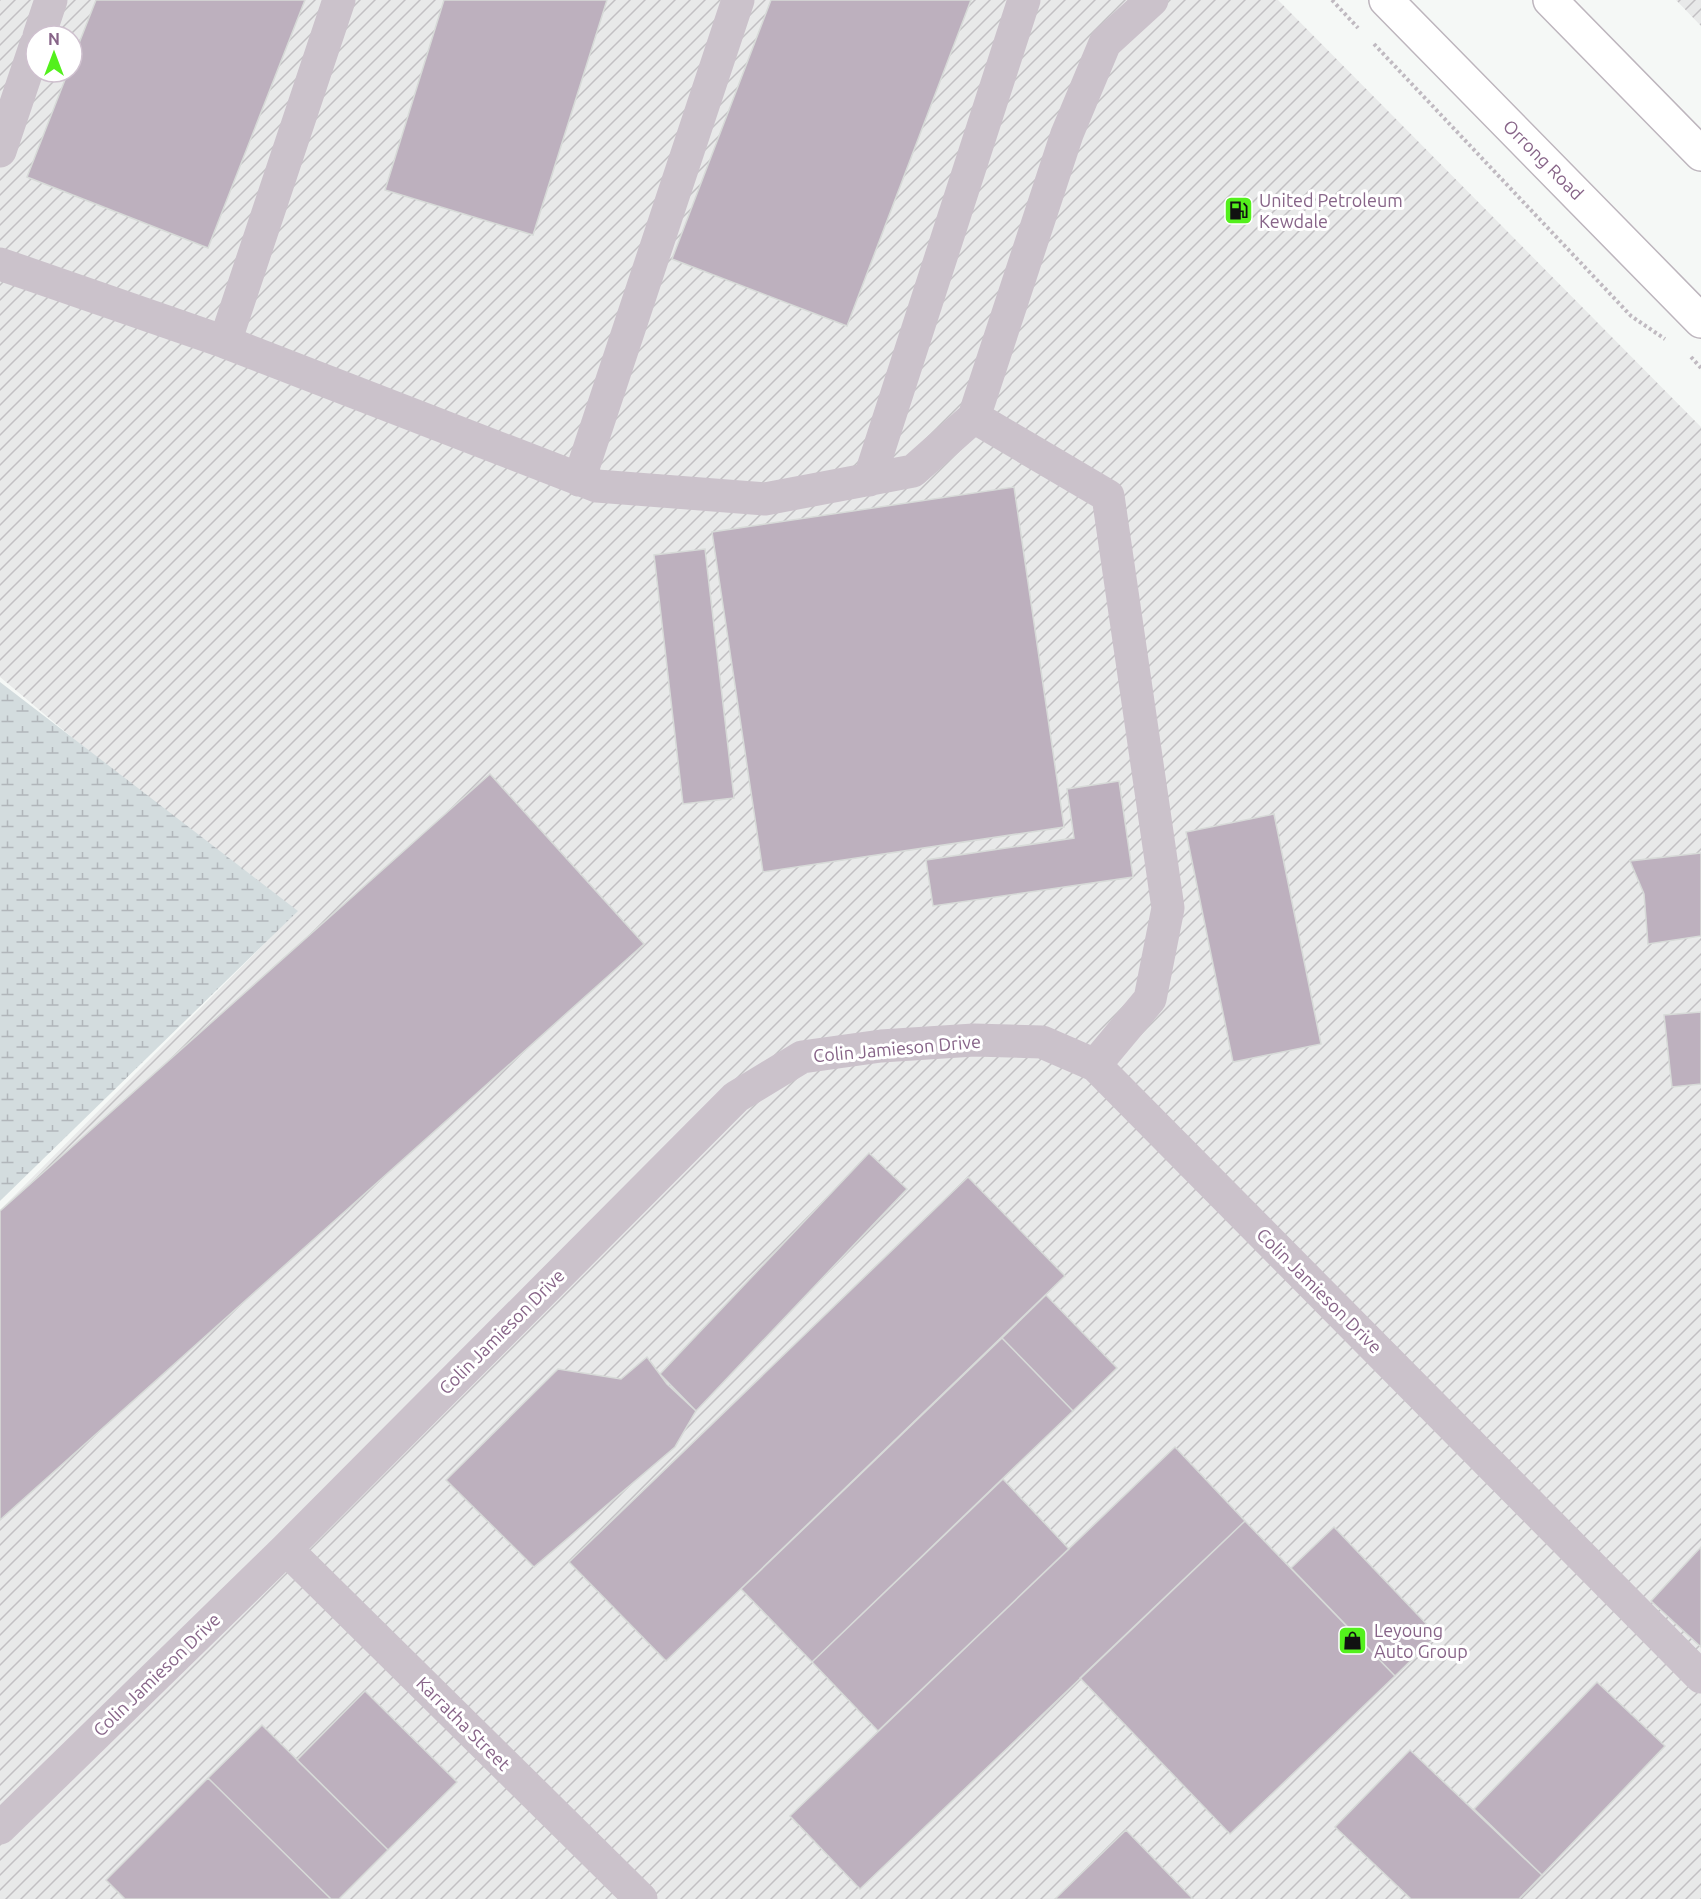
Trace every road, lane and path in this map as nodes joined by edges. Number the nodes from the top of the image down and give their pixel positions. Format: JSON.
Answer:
{"nodes":[{"id":1,"x":51,"y":0,"type":"edge"},
{"id":2,"x":339,"y":0,"type":"edge"},
{"id":3,"x":738,"y":0,"type":"edge"},
{"id":4,"x":1024,"y":0,"type":"edge"},
{"id":5,"x":1152,"y":0,"type":"edge"},
{"id":6,"x":1334,"y":0,"type":"edge"},
{"id":7,"x":1386,"y":0,"type":"edge"},
{"id":8,"x":1550,"y":0,"type":"edge"},
{"id":9,"x":43,"y":24,"type":"edge"},
{"id":10,"x":1366,"y":36,"type":"dead end"},
{"id":11,"x":1374,"y":44,"type":"dead end"},
{"id":12,"x":24,"y":80,"type":"edge"},
{"id":13,"x":0,"y":151,"type":"edge"},
{"id":14,"x":1701,"y":154,"type":"edge"},
{"id":15,"x":0,"y":264,"type":"edge"},
{"id":16,"x":1701,"y":321,"type":"edge"},
{"id":17,"x":1665,"y":340,"type":"dead end"},
{"id":18,"x":225,"y":342,"type":"junction"},
{"id":19,"x":1683,"y":352,"type":"dead end"},
{"id":20,"x":1701,"y":368,"type":"edge"},
{"id":21,"x":974,"y":417,"type":"junction"},
{"id":22,"x":579,"y":480,"type":"junction"},
{"id":23,"x":869,"y":480,"type":"junction"},
{"id":24,"x":1095,"y":1065,"type":"junction"},
{"id":25,"x":286,"y":1549,"type":"junction"},
{"id":26,"x":1701,"y":1677,"type":"edge"},
{"id":27,"x":0,"y":1828,"type":"edge"},
{"id":28,"x":640,"y":1899,"type":"edge"}],
"edges":[{"from":1,"to":9,"type":"street"},
{"from":2,"to":18,"type":"street"},
{"from":3,"to":22,"type":"street"},
{"from":4,"to":23,"type":"street"},
{"from":5,"to":21,"type":"street"},
{"from":6,"to":10,"type":"path"},
{"from":7,"to":16,"type":"highway","name":"Orrong Road"},
{"from":8,"to":14,"type":"highway"},
{"from":11,"to":17,"type":"path"},
{"from":12,"to":13,"type":"street"},
{"from":15,"to":18,"type":"street"},
{"from":18,"to":22,"type":"street"},
{"from":19,"to":20,"type":"path"},
{"from":21,"to":23,"type":"street"},
{"from":21,"to":24,"type":"street"},
{"from":22,"to":23,"type":"street"},
{"from":24,"to":25,"type":"street","name":"Colin Jamieson Drive"},
{"from":24,"to":26,"type":"street","name":"Colin Jamieson Drive"},
{"from":25,"to":27,"type":"street","name":"Colin Jamieson Drive"},
{"from":25,"to":28,"type":"street","name":"Karratha Street"}]}
